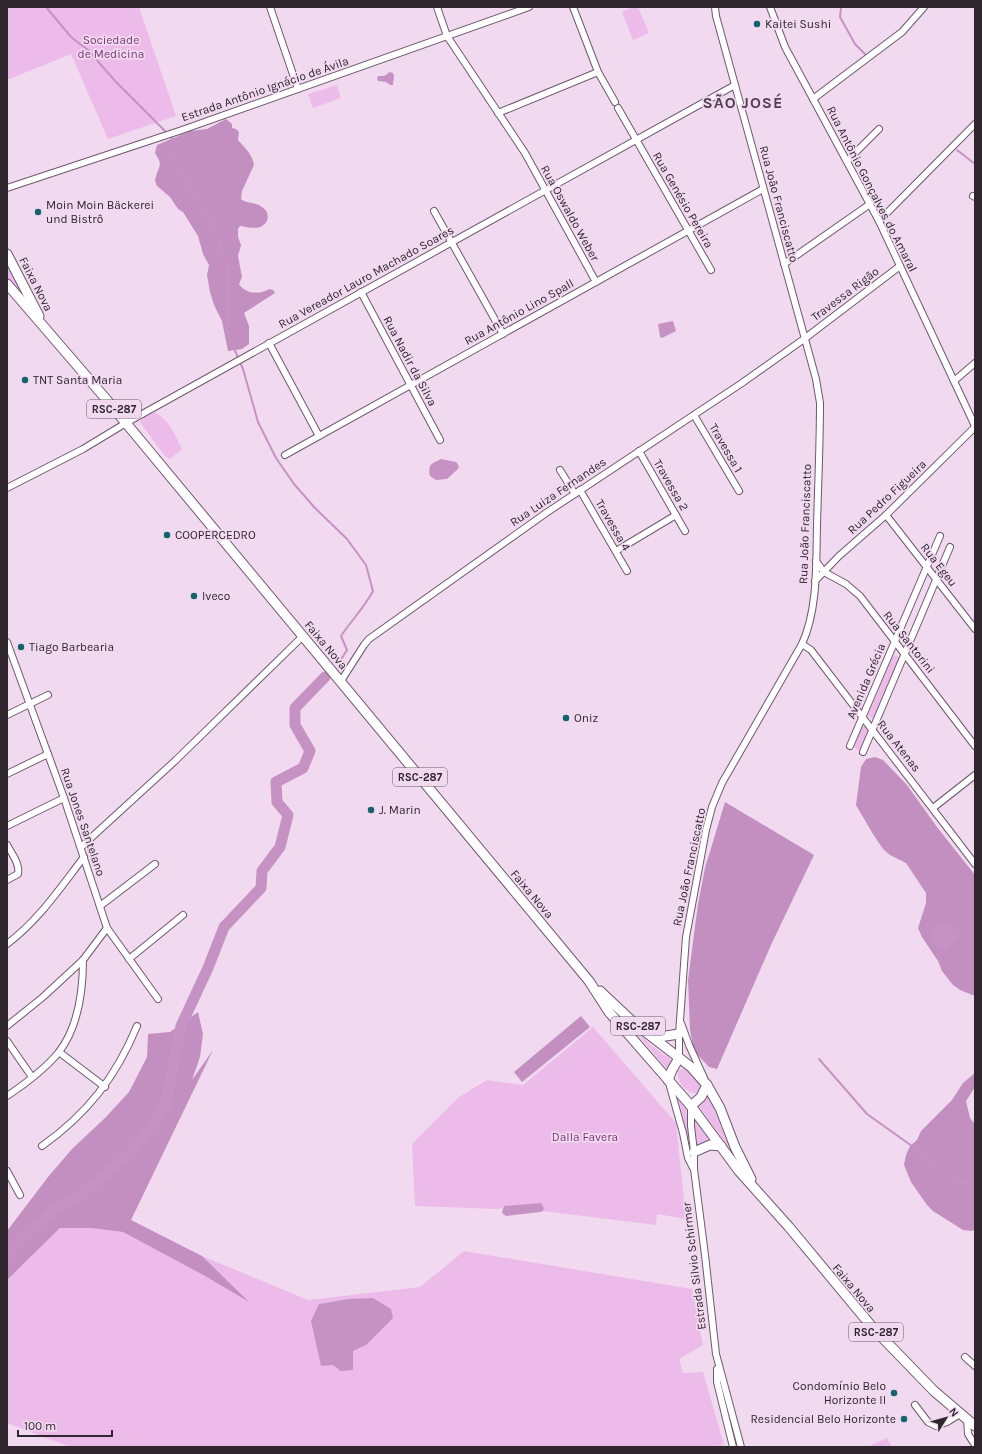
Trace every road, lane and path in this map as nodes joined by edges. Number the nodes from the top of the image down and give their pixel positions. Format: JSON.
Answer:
{"nodes":[{"id":1,"x":270,"y":7,"type":"edge"},
{"id":2,"x":437,"y":7,"type":"edge"},
{"id":3,"x":529,"y":7,"type":"edge"},
{"id":4,"x":573,"y":7,"type":"edge"},
{"id":5,"x":770,"y":7,"type":"edge"},
{"id":6,"x":924,"y":7,"type":"edge"},
{"id":7,"x":714,"y":9,"type":"edge"},
{"id":8,"x":447,"y":36,"type":"junction"},
{"id":9,"x":598,"y":72,"type":"junction"},
{"id":10,"x":735,"y":85,"type":"junction"},
{"id":11,"x":298,"y":89,"type":"junction"},
{"id":12,"x":813,"y":99,"type":"junction"},
{"id":13,"x":498,"y":113,"type":"junction"},
{"id":14,"x":975,"y":124,"type":"edge"},
{"id":15,"x":878,"y":128,"type":"dead end"},
{"id":16,"x":636,"y":140,"type":"junction"},
{"id":17,"x":847,"y":161,"type":"junction"},
{"id":18,"x":7,"y":188,"type":"edge"},
{"id":19,"x":763,"y":189,"type":"junction"},
{"id":20,"x":545,"y":190,"type":"junction"},
{"id":21,"x":870,"y":204,"type":"junction"},
{"id":22,"x":434,"y":211,"type":"dead end"},
{"id":23,"x":879,"y":221,"type":"junction"},
{"id":24,"x":688,"y":231,"type":"junction"},
{"id":25,"x":451,"y":242,"type":"junction"},
{"id":26,"x":7,"y":254,"type":"edge"},
{"id":27,"x":784,"y":264,"type":"junction"},
{"id":28,"x":900,"y":266,"type":"junction"},
{"id":29,"x":711,"y":270,"type":"dead end"},
{"id":30,"x":596,"y":282,"type":"junction"},
{"id":31,"x":7,"y":284,"type":"edge"},
{"id":32,"x":361,"y":292,"type":"junction"},
{"id":33,"x":43,"y":325,"type":"junction"},
{"id":34,"x":503,"y":334,"type":"junction"},
{"id":35,"x":804,"y":339,"type":"junction"},
{"id":36,"x":269,"y":343,"type":"junction"},
{"id":37,"x":975,"y":363,"type":"edge"},
{"id":38,"x":954,"y":381,"type":"junction"},
{"id":39,"x":411,"y":385,"type":"junction"},
{"id":40,"x":694,"y":415,"type":"junction"},
{"id":41,"x":126,"y":423,"type":"junction"},
{"id":42,"x":975,"y":426,"type":"edge"},
{"id":43,"x":319,"y":436,"type":"junction"},
{"id":44,"x":440,"y":440,"type":"dead end"},
{"id":45,"x":639,"y":451,"type":"junction"},
{"id":46,"x":285,"y":455,"type":"dead end"},
{"id":47,"x":560,"y":470,"type":"dead end"},
{"id":48,"x":7,"y":488,"type":"edge"},
{"id":49,"x":738,"y":491,"type":"dead end"},
{"id":50,"x":577,"y":492,"type":"junction"},
{"id":51,"x":676,"y":515,"type":"junction"},
{"id":52,"x":886,"y":515,"type":"junction"},
{"id":53,"x":685,"y":531,"type":"dead end"},
{"id":54,"x":940,"y":536,"type":"dead end"},
{"id":55,"x":950,"y":547,"type":"dead end"},
{"id":56,"x":616,"y":551,"type":"junction"},
{"id":57,"x":816,"y":561,"type":"junction"},
{"id":58,"x":927,"y":567,"type":"junction"},
{"id":59,"x":628,"y":571,"type":"dead end"},
{"id":60,"x":824,"y":572,"type":"junction"},
{"id":61,"x":936,"y":580,"type":"junction"},
{"id":62,"x":815,"y":582,"type":"junction"},
{"id":63,"x":975,"y":629,"type":"edge"},
{"id":64,"x":303,"y":636,"type":"junction"},
{"id":65,"x":7,"y":642,"type":"edge"},
{"id":66,"x":895,"y":642,"type":"junction"},
{"id":67,"x":802,"y":644,"type":"junction"},
{"id":68,"x":905,"y":655,"type":"junction"},
{"id":69,"x":10,"y":658,"type":"edge"},
{"id":70,"x":341,"y":682,"type":"junction"},
{"id":71,"x":48,"y":695,"type":"dead end"},
{"id":72,"x":30,"y":704,"type":"junction"},
{"id":73,"x":7,"y":715,"type":"edge"},
{"id":74,"x":862,"y":717,"type":"junction"},
{"id":75,"x":872,"y":730,"type":"junction"},
{"id":76,"x":850,"y":746,"type":"dead end"},
{"id":77,"x":975,"y":746,"type":"edge"},
{"id":78,"x":863,"y":752,"type":"dead end"},
{"id":79,"x":48,"y":754,"type":"junction"},
{"id":80,"x":7,"y":774,"type":"edge"},
{"id":81,"x":975,"y":775,"type":"edge"},
{"id":82,"x":64,"y":798,"type":"junction"},
{"id":83,"x":932,"y":808,"type":"junction"},
{"id":84,"x":7,"y":826,"type":"edge"},
{"id":85,"x":7,"y":845,"type":"edge"},
{"id":86,"x":81,"y":847,"type":"junction"},
{"id":87,"x":84,"y":857,"type":"junction"},
{"id":88,"x":155,"y":864,"type":"dead end"},
{"id":89,"x":975,"y":864,"type":"edge"},
{"id":90,"x":7,"y":880,"type":"edge"},
{"id":91,"x":100,"y":906,"type":"junction"},
{"id":92,"x":183,"y":915,"type":"dead end"},
{"id":93,"x":107,"y":928,"type":"junction"},
{"id":94,"x":7,"y":944,"type":"edge"},
{"id":95,"x":129,"y":959,"type":"junction"},
{"id":96,"x":82,"y":960,"type":"junction"},
{"id":97,"x":589,"y":981,"type":"junction"},
{"id":98,"x":158,"y":999,"type":"dead end"},
{"id":99,"x":681,"y":1022,"type":"junction"},
{"id":100,"x":7,"y":1026,"type":"edge"},
{"id":101,"x":137,"y":1026,"type":"dead end"},
{"id":102,"x":647,"y":1033,"type":"junction"},
{"id":103,"x":679,"y":1034,"type":"junction"},
{"id":104,"x":7,"y":1042,"type":"edge"},
{"id":105,"x":59,"y":1052,"type":"junction"},
{"id":106,"x":679,"y":1058,"type":"junction"},
{"id":107,"x":32,"y":1077,"type":"junction"},
{"id":108,"x":668,"y":1080,"type":"junction"},
{"id":109,"x":707,"y":1085,"type":"junction"},
{"id":110,"x":105,"y":1086,"type":"junction"},
{"id":111,"x":7,"y":1096,"type":"edge"},
{"id":112,"x":692,"y":1106,"type":"junction"},
{"id":113,"x":42,"y":1146,"type":"dead end"},
{"id":114,"x":721,"y":1146,"type":"junction"},
{"id":115,"x":694,"y":1152,"type":"junction"},
{"id":116,"x":694,"y":1170,"type":"junction"},
{"id":117,"x":7,"y":1172,"type":"edge"},
{"id":118,"x":758,"y":1191,"type":"junction"},
{"id":119,"x":20,"y":1195,"type":"dead end"},
{"id":120,"x":965,"y":1357,"type":"dead end"},
{"id":121,"x":717,"y":1360,"type":"junction"},
{"id":122,"x":975,"y":1366,"type":"edge"},
{"id":123,"x":915,"y":1405,"type":"dead end"},
{"id":124,"x":964,"y":1417,"type":"junction"},
{"id":125,"x":975,"y":1426,"type":"edge"},
{"id":126,"x":975,"y":1445,"type":"edge"},
{"id":127,"x":733,"y":1447,"type":"edge"},
{"id":128,"x":741,"y":1447,"type":"edge"}],
"edges":[{"from":1,"to":11,"type":"street"},
{"from":2,"to":8,"type":"street","name":"Rua Oswaldo Weber"},
{"from":3,"to":8,"type":"street","name":"Estrada Antônio Ignácio de Ávila"},
{"from":4,"to":9,"type":"street","name":"Rua Genésio Pereira"},
{"from":5,"to":12,"type":"street","name":"Rua Antônio Gonçalves do Amaral"},
{"from":6,"to":12,"type":"street"},
{"from":7,"to":10,"type":"street","name":"Rua João Franciscatto"},
{"from":8,"to":11,"type":"street","name":"Estrada Antônio Ignácio de Ávila"},
{"from":8,"to":13,"type":"street","name":"Rua Oswaldo Weber"},
{"from":9,"to":13,"type":"street"},
{"from":9,"to":16,"type":"street","name":"Rua Genésio Pereira"},
{"from":10,"to":16,"type":"street","name":"Rua Vereador Lauro Machado Soares"},
{"from":10,"to":19,"type":"street","name":"Rua João Franciscatto"},
{"from":11,"to":18,"type":"street","name":"Estrada Antônio Ignácio de Ávila"},
{"from":12,"to":17,"type":"street","name":"Rua Antônio Gonçalves do Amaral"},
{"from":13,"to":20,"type":"street","name":"Rua Oswaldo Weber"},
{"from":14,"to":23,"type":"street"},
{"from":15,"to":17,"type":"street"},
{"from":16,"to":20,"type":"street","name":"Rua Vereador Lauro Machado Soares"},
{"from":16,"to":24,"type":"street","name":"Rua Genésio Pereira"},
{"from":17,"to":21,"type":"street","name":"Rua Antônio Gonçalves do Amaral"},
{"from":19,"to":24,"type":"street","name":"Rua Antônio Lino Spall"},
{"from":19,"to":27,"type":"street","name":"Rua João Franciscatto"},
{"from":20,"to":25,"type":"street","name":"Rua Vereador Lauro Machado Soares"},
{"from":20,"to":30,"type":"street","name":"Rua Oswaldo Weber"},
{"from":21,"to":23,"type":"street","name":"Rua Antônio Gonçalves do Amaral"},
{"from":21,"to":27,"type":"street"},
{"from":22,"to":25,"type":"street"},
{"from":23,"to":28,"type":"street","name":"Rua Antônio Gonçalves do Amaral"},
{"from":24,"to":29,"type":"street","name":"Rua Genésio Pereira"},
{"from":24,"to":30,"type":"street","name":"Rua Antônio Lino Spall"},
{"from":25,"to":32,"type":"street","name":"Rua Vereador Lauro Machado Soares"},
{"from":25,"to":34,"type":"street"},
{"from":26,"to":33,"type":"highway","name":"Faixa Nova","number":"RSC-287"},
{"from":27,"to":35,"type":"street","name":"Rua João Franciscatto"},
{"from":28,"to":35,"type":"street","name":"Travessa Rigão"},
{"from":28,"to":38,"type":"street","name":"Rua Antônio Gonçalves do Amaral"},
{"from":30,"to":34,"type":"street","name":"Rua Antônio Lino Spall"},
{"from":31,"to":33,"type":"highway","name":"Faixa Nova","number":"RSC-287"},
{"from":32,"to":36,"type":"street","name":"Rua Vereador Lauro Machado Soares"},
{"from":32,"to":39,"type":"street","name":"Rua Nadir da Silva"},
{"from":33,"to":41,"type":"highway","name":"Faixa Nova","number":"RSC-287"},
{"from":34,"to":39,"type":"street","name":"Rua Antônio Lino Spall"},
{"from":35,"to":40,"type":"street","name":"Rua Luiza Fernandes"},
{"from":35,"to":57,"type":"street","name":"Rua João Franciscatto"},
{"from":36,"to":41,"type":"street","name":"Rua Vereador Lauro Machado Soares"},
{"from":36,"to":43,"type":"street"},
{"from":37,"to":38,"type":"street"},
{"from":38,"to":42,"type":"street","name":"Rua Antônio Gonçalves do Amaral"},
{"from":39,"to":43,"type":"street","name":"Rua Antônio Lino Spall"},
{"from":39,"to":44,"type":"street","name":"Rua Nadir da Silva"},
{"from":40,"to":45,"type":"street","name":"Rua Luiza Fernandes"},
{"from":40,"to":49,"type":"street","name":"Travessa 1"},
{"from":41,"to":48,"type":"street","name":"Rua Vereador Lauro Machado Soares"},
{"from":41,"to":64,"type":"highway","name":"Faixa Nova","number":"RSC-287"},
{"from":42,"to":52,"type":"street","name":"Rua Pedro Figueira"},
{"from":43,"to":46,"type":"street","name":"Rua Antônio Lino Spall"},
{"from":45,"to":50,"type":"street","name":"Rua Luiza Fernandes"},
{"from":45,"to":51,"type":"street","name":"Travessa 2"},
{"from":47,"to":50,"type":"street","name":"Travessa 4"},
{"from":50,"to":56,"type":"street","name":"Travessa 4"},
{"from":50,"to":70,"type":"street","name":"Rua Luiza Fernandes"},
{"from":51,"to":53,"type":"street","name":"Travessa 2"},
{"from":51,"to":56,"type":"street"},
{"from":52,"to":58,"type":"street","name":"Rua Egeu"},
{"from":52,"to":60,"type":"street","name":"Rua Pedro Figueira"},
{"from":54,"to":58,"type":"street","name":"Avenida Grécia"},
{"from":55,"to":61,"type":"street","name":"Avenida Grécia"},
{"from":56,"to":59,"type":"street","name":"Travessa 4"},
{"from":57,"to":60,"type":"street","name":"Rua Santorini"},
{"from":57,"to":62,"type":"street","name":"Rua João Franciscatto"},
{"from":58,"to":61,"type":"street","name":"Rua Egeu"},
{"from":58,"to":66,"type":"street","name":"Avenida Grécia"},
{"from":60,"to":62,"type":"street","name":"Rua Pedro Figueira"},
{"from":60,"to":66,"type":"street","name":"Rua Santorini"},
{"from":61,"to":63,"type":"street","name":"Rua Egeu"},
{"from":61,"to":68,"type":"street","name":"Avenida Grécia"},
{"from":62,"to":67,"type":"street","name":"Rua João Franciscatto"},
{"from":64,"to":70,"type":"highway","name":"Faixa Nova","number":"RSC-287"},
{"from":64,"to":86,"type":"street"},
{"from":65,"to":69,"type":"street","name":"Rua Jones Santelano"},
{"from":66,"to":68,"type":"street","name":"Rua Santorini"},
{"from":66,"to":74,"type":"street","name":"Avenida Grécia"},
{"from":67,"to":74,"type":"street","name":"Rua Atenas"},
{"from":67,"to":99,"type":"street","name":"Rua João Franciscatto"},
{"from":68,"to":75,"type":"street","name":"Avenida Grécia"},
{"from":68,"to":77,"type":"street","name":"Rua Santorini"},
{"from":69,"to":72,"type":"street","name":"Rua Jones Santelano"},
{"from":70,"to":97,"type":"highway","name":"Faixa Nova","number":"RSC-287"},
{"from":71,"to":72,"type":"street"},
{"from":72,"to":73,"type":"street"},
{"from":72,"to":79,"type":"street","name":"Rua Jones Santelano"},
{"from":74,"to":75,"type":"street","name":"Rua Atenas"},
{"from":74,"to":76,"type":"street","name":"Avenida Grécia"},
{"from":75,"to":78,"type":"street","name":"Avenida Grécia"},
{"from":75,"to":83,"type":"street","name":"Rua Atenas"},
{"from":79,"to":80,"type":"street"},
{"from":79,"to":82,"type":"street","name":"Rua Jones Santelano"},
{"from":81,"to":83,"type":"street"},
{"from":82,"to":84,"type":"street"},
{"from":82,"to":86,"type":"street","name":"Rua Jones Santelano"},
{"from":83,"to":89,"type":"street","name":"Rua Atenas"},
{"from":85,"to":90,"type":"street"},
{"from":86,"to":87,"type":"street","name":"Rua Jones Santelano"},
{"from":87,"to":91,"type":"street","name":"Rua Jones Santelano"},
{"from":87,"to":94,"type":"street"},
{"from":88,"to":91,"type":"street"},
{"from":91,"to":93,"type":"street","name":"Rua Jones Santelano"},
{"from":92,"to":95,"type":"street"},
{"from":93,"to":95,"type":"street","name":"Rua Jones Santelano"},
{"from":93,"to":96,"type":"street"},
{"from":95,"to":98,"type":"street","name":"Rua Jones Santelano"},
{"from":96,"to":100,"type":"street"},
{"from":96,"to":105,"type":"street"},
{"from":97,"to":102,"type":"highway","name":"Faixa Nova","number":"RSC-287"},
{"from":97,"to":108,"type":"highway","name":"Faixa Nova","number":"RSC-287"},
{"from":99,"to":103,"type":"street","name":"Rua João Franciscatto"},
{"from":99,"to":109,"type":"street","name":"Rua João Franciscatto"},
{"from":101,"to":110,"type":"street"},
{"from":102,"to":103,"type":"highway"},
{"from":102,"to":106,"type":"highway","name":"Faixa Nova","number":"RSC-287"},
{"from":103,"to":106,"type":"street","name":"Rua João Franciscatto"},
{"from":104,"to":107,"type":"street"},
{"from":105,"to":107,"type":"street"},
{"from":105,"to":110,"type":"street"},
{"from":106,"to":108,"type":"highway"},
{"from":106,"to":109,"type":"highway","name":"Faixa Nova","number":"RSC-287"},
{"from":107,"to":111,"type":"street"},
{"from":108,"to":112,"type":"highway","name":"Faixa Nova","number":"RSC-287"},
{"from":108,"to":116,"type":"street","name":"Estrada Silvio Schirmer"},
{"from":109,"to":112,"type":"highway"},
{"from":109,"to":118,"type":"highway","name":"Faixa Nova","number":"RSC-287"},
{"from":110,"to":113,"type":"street"},
{"from":112,"to":114,"type":"highway","name":"Faixa Nova","number":"RSC-287"},
{"from":112,"to":115,"type":"street","name":"Estrada Silvio Schirmer"},
{"from":114,"to":115,"type":"highway"},
{"from":114,"to":118,"type":"highway","name":"Faixa Nova","number":"RSC-287"},
{"from":115,"to":116,"type":"street","name":"Estrada Silvio Schirmer"},
{"from":116,"to":121,"type":"street","name":"Estrada Silvio Schirmer"},
{"from":117,"to":119,"type":"street"},
{"from":118,"to":124,"type":"highway","name":"Faixa Nova","number":"RSC-287"},
{"from":120,"to":122,"type":"street"},
{"from":121,"to":127,"type":"street","name":"Estrada Silvio Schirmer"},
{"from":121,"to":128,"type":"street","name":"Estrada Silvio Schirmer"},
{"from":123,"to":124,"type":"street"},
{"from":124,"to":125,"type":"highway","name":"Faixa Nova","number":"RSC-287"},
{"from":124,"to":126,"type":"street"}]}
